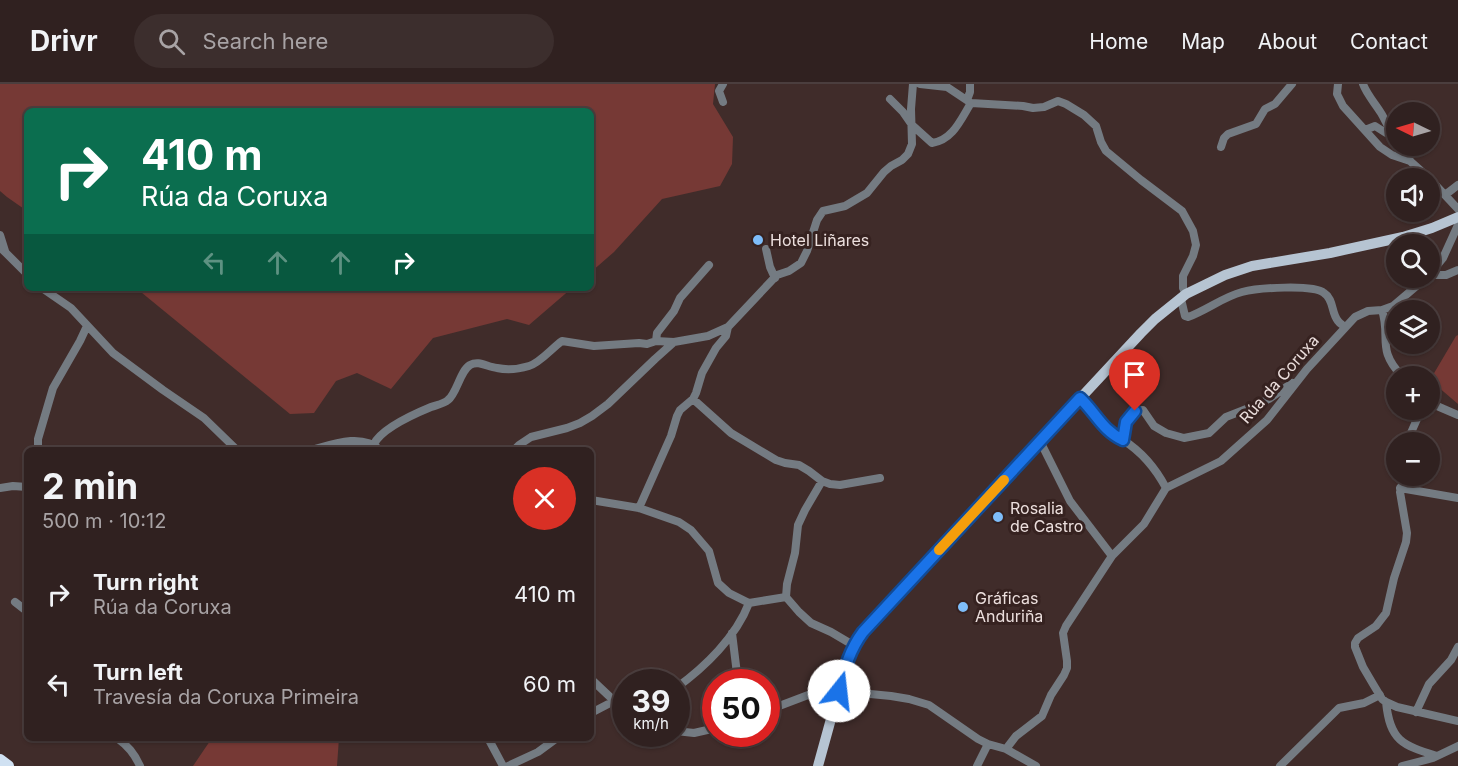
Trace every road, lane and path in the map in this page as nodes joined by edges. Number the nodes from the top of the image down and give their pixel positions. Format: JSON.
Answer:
{"nodes":[{"id":1,"x":723,"y":84,"type":"edge"},
{"id":2,"x":913,"y":84,"type":"edge"},
{"id":3,"x":920,"y":84,"type":"edge"},
{"id":4,"x":970,"y":84,"type":"edge"},
{"id":5,"x":1292,"y":84,"type":"edge"},
{"id":6,"x":1338,"y":84,"type":"edge"},
{"id":7,"x":1363,"y":84,"type":"edge"},
{"id":8,"x":890,"y":99,"type":"dead end"},
{"id":9,"x":969,"y":101,"type":"junction"},
{"id":10,"x":723,"y":102,"type":"dead end"},
{"id":11,"x":1386,"y":121,"type":"edge"},
{"id":12,"x":912,"y":125,"type":"junction"},
{"id":13,"x":1365,"y":130,"type":"junction"},
{"id":14,"x":1386,"y":133,"type":"edge"},
{"id":15,"x":1221,"y":147,"type":"dead end"},
{"id":16,"x":1409,"y":156,"type":"edge"},
{"id":17,"x":1410,"y":160,"type":"junction"},
{"id":18,"x":1418,"y":168,"type":"edge"},
{"id":19,"x":1458,"y":185,"type":"edge"},
{"id":20,"x":1440,"y":190,"type":"edge"},
{"id":21,"x":1445,"y":195,"type":"junction"},
{"id":22,"x":1458,"y":209,"type":"edge"},
{"id":23,"x":1458,"y":217,"type":"edge"},
{"id":24,"x":1458,"y":225,"type":"edge"},
{"id":25,"x":0,"y":235,"type":"edge"},
{"id":26,"x":766,"y":249,"type":"dead end"},
{"id":27,"x":3,"y":250,"type":"edge"},
{"id":28,"x":1440,"y":262,"type":"edge"},
{"id":29,"x":709,"y":265,"type":"dead end"},
{"id":30,"x":1458,"y":270,"type":"edge"},
{"id":31,"x":24,"y":271,"type":"edge"},
{"id":32,"x":1440,"y":274,"type":"edge"},
{"id":33,"x":775,"y":278,"type":"junction"},
{"id":34,"x":1415,"y":288,"type":"edge"},
{"id":35,"x":46,"y":291,"type":"edge"},
{"id":36,"x":1184,"y":297,"type":"junction"},
{"id":37,"x":1382,"y":310,"type":"junction"},
{"id":38,"x":87,"y":326,"type":"junction"},
{"id":39,"x":728,"y":327,"type":"junction"},
{"id":40,"x":1345,"y":327,"type":"junction"},
{"id":41,"x":656,"y":341,"type":"junction"},
{"id":42,"x":674,"y":342,"type":"junction"},
{"id":43,"x":1393,"y":366,"type":"edge"},
{"id":44,"x":1302,"y":376,"type":"junction"},
{"id":45,"x":1080,"y":398,"type":"junction"},
{"id":46,"x":693,"y":399,"type":"junction"},
{"id":47,"x":1440,"y":407,"type":"edge"},
{"id":48,"x":1458,"y":415,"type":"edge"},
{"id":49,"x":1123,"y":440,"type":"junction"},
{"id":50,"x":1040,"y":441,"type":"junction"},
{"id":51,"x":38,"y":447,"type":"edge"},
{"id":52,"x":234,"y":447,"type":"edge"},
{"id":53,"x":323,"y":447,"type":"edge"},
{"id":54,"x":377,"y":447,"type":"edge"},
{"id":55,"x":517,"y":447,"type":"edge"},
{"id":56,"x":880,"y":478,"type":"dead end"},
{"id":57,"x":822,"y":481,"type":"junction"},
{"id":58,"x":24,"y":487,"type":"edge"},
{"id":59,"x":0,"y":488,"type":"edge"},
{"id":60,"x":1166,"y":488,"type":"junction"},
{"id":61,"x":1400,"y":488,"type":"joint"},
{"id":62,"x":1458,"y":498,"type":"edge"},
{"id":63,"x":594,"y":500,"type":"edge"},
{"id":64,"x":639,"y":508,"type":"junction"},
{"id":65,"x":1112,"y":556,"type":"junction"},
{"id":66,"x":786,"y":597,"type":"junction"},
{"id":67,"x":15,"y":602,"type":"dead end"},
{"id":68,"x":749,"y":603,"type":"junction"},
{"id":69,"x":24,"y":607,"type":"edge"},
{"id":70,"x":732,"y":633,"type":"junction"},
{"id":71,"x":854,"y":645,"type":"junction"},
{"id":72,"x":1458,"y":647,"type":"edge"},
{"id":73,"x":1455,"y":661,"type":"edge"},
{"id":74,"x":736,"y":669,"type":"edge"},
{"id":75,"x":690,"y":677,"type":"edge"},
{"id":76,"x":594,"y":682,"type":"edge"},
{"id":77,"x":839,"y":691,"type":"junction"},
{"id":78,"x":1383,"y":698,"type":"junction"},
{"id":79,"x":612,"y":699,"type":"edge"},
{"id":80,"x":612,"y":702,"type":"edge"},
{"id":81,"x":780,"y":706,"type":"edge"},
{"id":82,"x":594,"y":711,"type":"edge"},
{"id":83,"x":1416,"y":712,"type":"junction"},
{"id":84,"x":1458,"y":721,"type":"edge"},
{"id":85,"x":121,"y":741,"type":"edge"},
{"id":86,"x":490,"y":741,"type":"edge"},
{"id":87,"x":553,"y":741,"type":"edge"},
{"id":88,"x":988,"y":744,"type":"junction"},
{"id":89,"x":1458,"y":746,"type":"edge"},
{"id":90,"x":1006,"y":749,"type":"junction"},
{"id":91,"x":1437,"y":756,"type":"junction"},
{"id":92,"x":0,"y":760,"type":"edge"},
{"id":93,"x":8,"y":766,"type":"edge"},
{"id":94,"x":140,"y":766,"type":"edge"},
{"id":95,"x":503,"y":766,"type":"edge"},
{"id":96,"x":508,"y":766,"type":"edge"},
{"id":97,"x":819,"y":766,"type":"edge"},
{"id":98,"x":977,"y":766,"type":"edge"},
{"id":99,"x":1036,"y":766,"type":"edge"},
{"id":100,"x":1280,"y":766,"type":"edge"},
{"id":101,"x":1402,"y":766,"type":"edge"}],
"edges":[{"from":1,"to":10,"type":"street"},
{"from":2,"to":12,"type":"street"},
{"from":3,"to":9,"type":"street"},
{"from":4,"to":9,"type":"street"},
{"from":5,"to":15,"type":"street"},
{"from":6,"to":13,"type":"street"},
{"from":7,"to":11,"type":"street"},
{"from":8,"to":12,"type":"street"},
{"from":9,"to":12,"type":"street"},
{"from":9,"to":36,"type":"street"},
{"from":12,"to":33,"type":"street"},
{"from":13,"to":14,"type":"street"},
{"from":13,"to":17,"type":"street"},
{"from":16,"to":17,"type":"street"},
{"from":17,"to":18,"type":"street"},
{"from":19,"to":21,"type":"street"},
{"from":20,"to":21,"type":"street"},
{"from":21,"to":22,"type":"street"},
{"from":23,"to":36,"type":"main road"},
{"from":24,"to":28,"type":"street"},
{"from":25,"to":27,"type":"street"},
{"from":26,"to":33,"type":"street"},
{"from":27,"to":31,"type":"street"},
{"from":29,"to":41,"type":"street"},
{"from":30,"to":32,"type":"street"},
{"from":33,"to":39,"type":"street"},
{"from":34,"to":37,"type":"street","name":"Rúa da Coruxa"},
{"from":35,"to":38,"type":"street"},
{"from":36,"to":40,"type":"street"},
{"from":36,"to":45,"type":"main road"},
{"from":37,"to":40,"type":"street","name":"Rúa da Coruxa"},
{"from":37,"to":43,"type":"street"},
{"from":38,"to":51,"type":"street"},
{"from":38,"to":52,"type":"street"},
{"from":39,"to":42,"type":"street"},
{"from":39,"to":46,"type":"street"},
{"from":40,"to":44,"type":"street","name":"Rúa da Coruxa"},
{"from":41,"to":42,"type":"street"},
{"from":41,"to":54,"type":"street"},
{"from":42,"to":55,"type":"street"},
{"from":44,"to":49,"type":"street"},
{"from":44,"to":60,"type":"street","name":"Rúa da Coruxa"},
{"from":45,"to":49,"type":"street"},
{"from":45,"to":50,"type":"main road"},
{"from":46,"to":57,"type":"street"},
{"from":46,"to":64,"type":"street"},
{"from":47,"to":48,"type":"street"},
{"from":49,"to":60,"type":"street"},
{"from":50,"to":65,"type":"street"},
{"from":50,"to":71,"type":"main road"},
{"from":53,"to":54,"type":"street"},
{"from":56,"to":57,"type":"street"},
{"from":57,"to":66,"type":"street"},
{"from":58,"to":59,"type":"street"},
{"from":60,"to":65,"type":"street"},
{"from":61,"to":62,"type":"street"},
{"from":61,"to":78,"type":"street"},
{"from":63,"to":64,"type":"street"},
{"from":64,"to":68,"type":"street"},
{"from":65,"to":90,"type":"street"},
{"from":66,"to":68,"type":"street"},
{"from":66,"to":71,"type":"street"},
{"from":67,"to":69,"type":"street"},
{"from":68,"to":70,"type":"street"},
{"from":70,"to":74,"type":"street"},
{"from":70,"to":75,"type":"street"},
{"from":71,"to":77,"type":"main road"},
{"from":72,"to":73,"type":"street"},
{"from":73,"to":83,"type":"street"},
{"from":76,"to":79,"type":"street"},
{"from":77,"to":81,"type":"street"},
{"from":77,"to":88,"type":"street"},
{"from":77,"to":97,"type":"main road"},
{"from":78,"to":83,"type":"street"},
{"from":78,"to":91,"type":"street"},
{"from":78,"to":100,"type":"street"},
{"from":80,"to":82,"type":"street"},
{"from":83,"to":84,"type":"street"},
{"from":85,"to":94,"type":"street"},
{"from":86,"to":95,"type":"street"},
{"from":87,"to":96,"type":"street"},
{"from":88,"to":90,"type":"street"},
{"from":88,"to":98,"type":"street"},
{"from":89,"to":91,"type":"street"},
{"from":90,"to":99,"type":"street"},
{"from":91,"to":101,"type":"street"},
{"from":92,"to":93,"type":"highway"}]}
